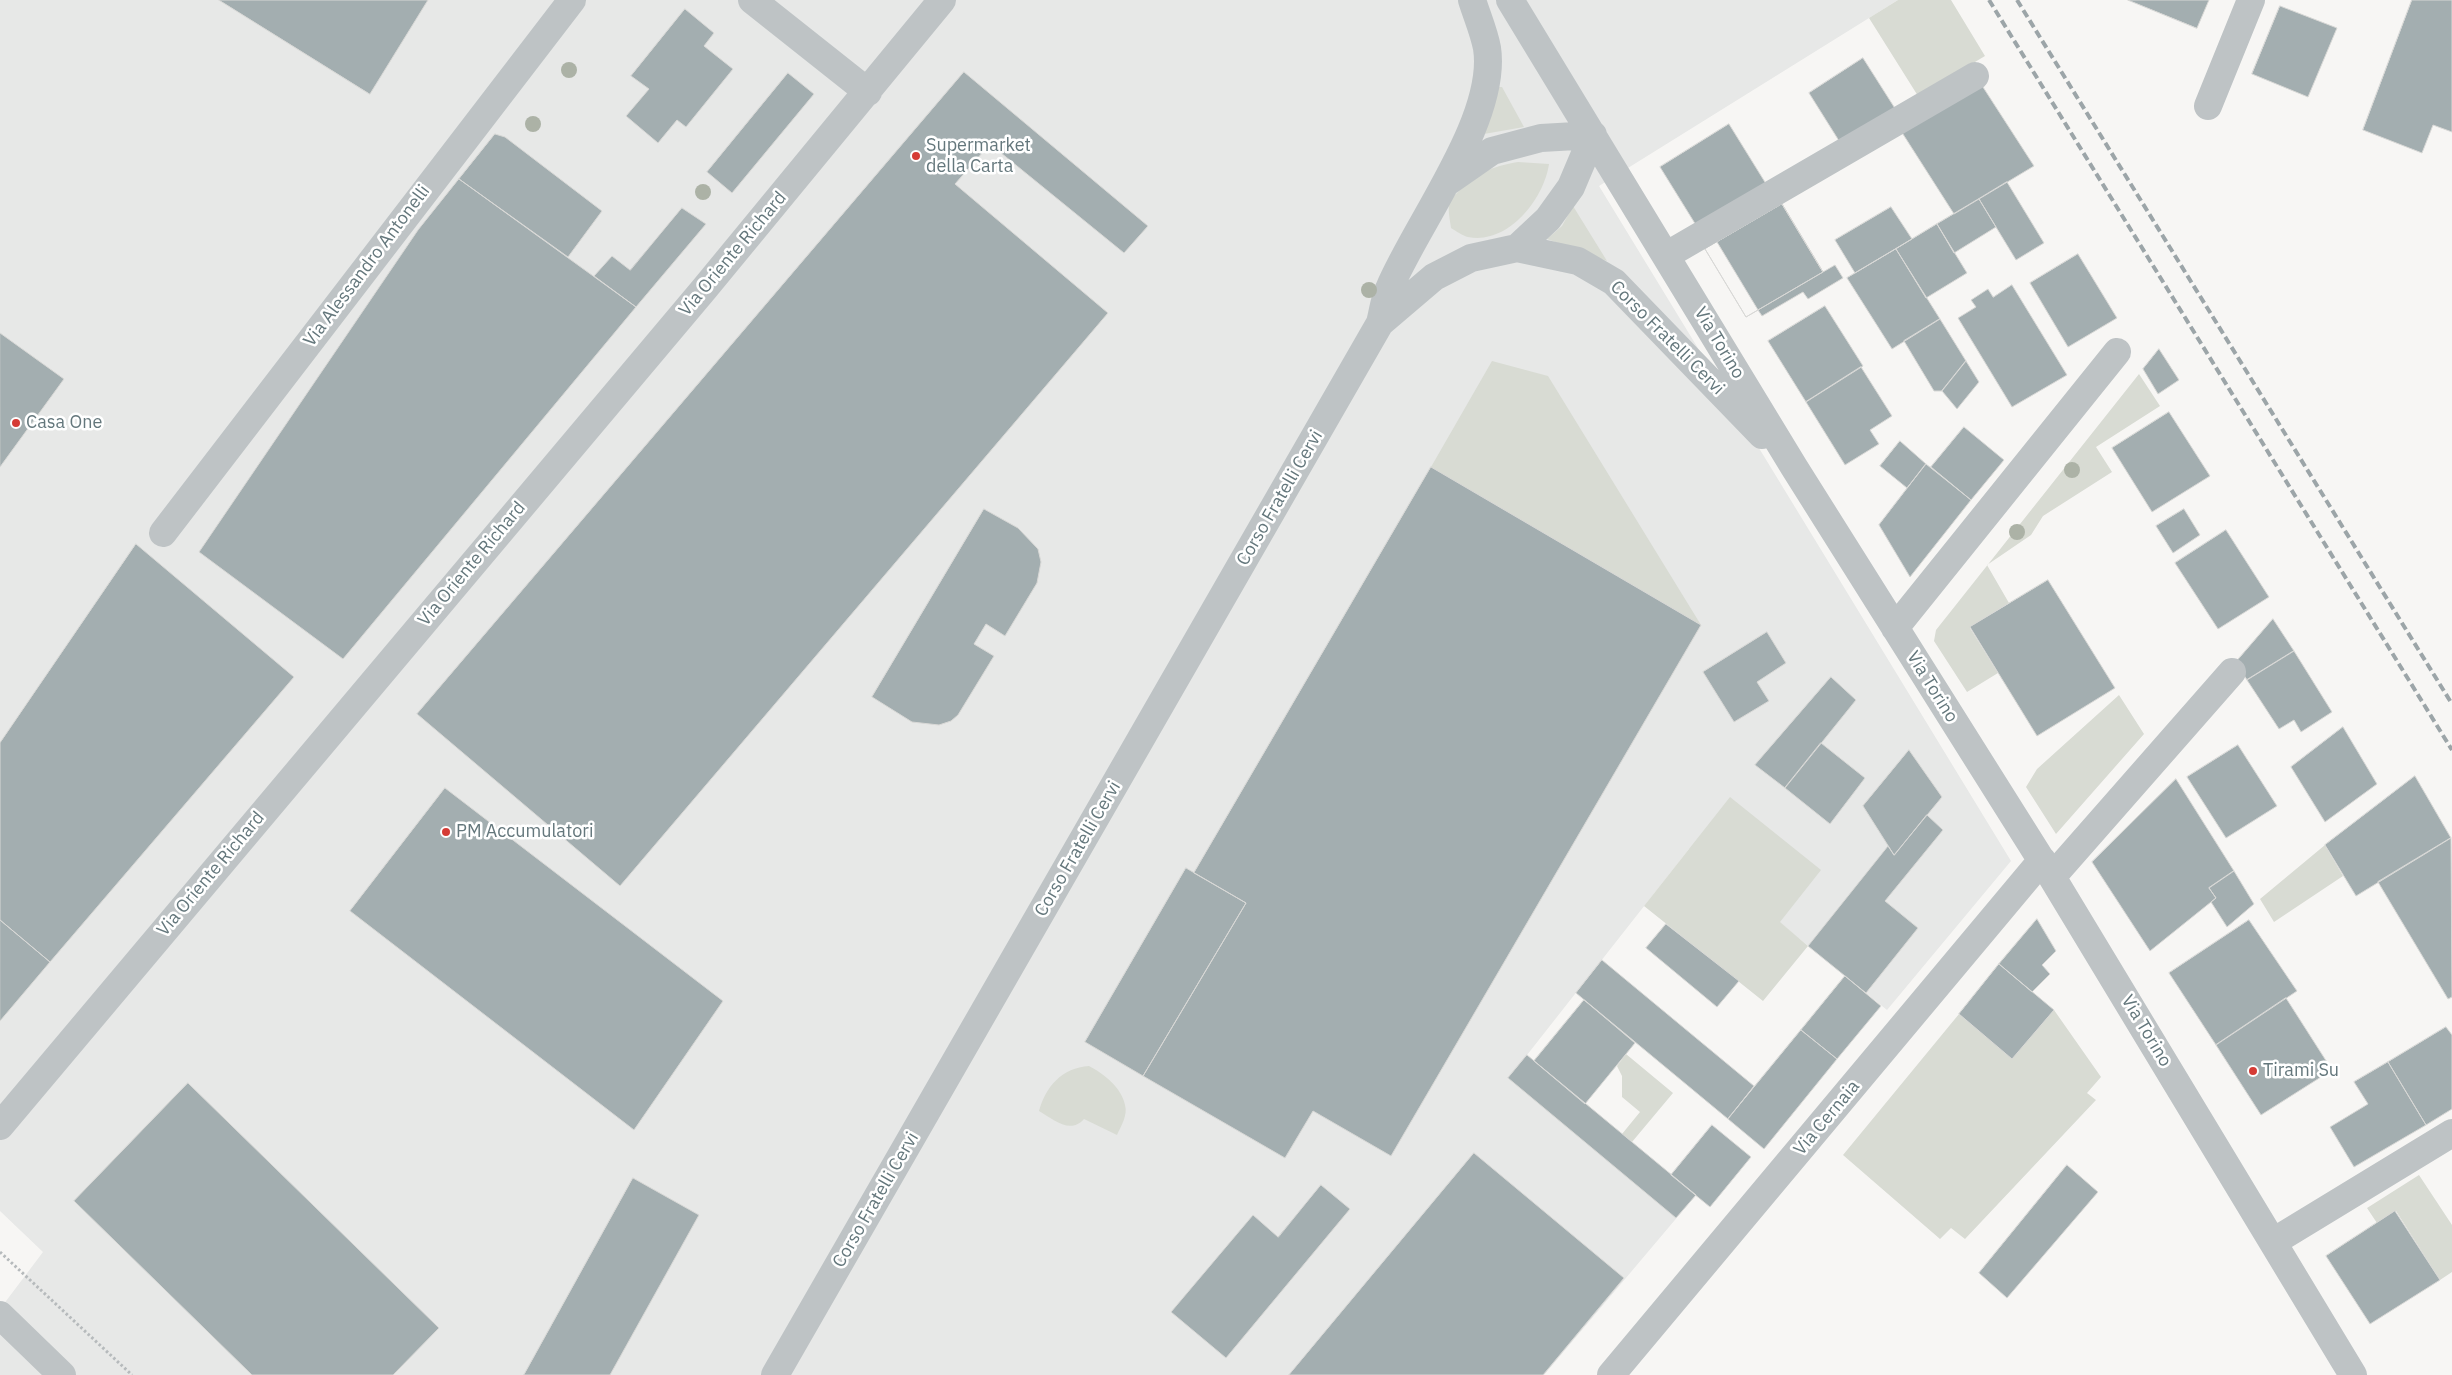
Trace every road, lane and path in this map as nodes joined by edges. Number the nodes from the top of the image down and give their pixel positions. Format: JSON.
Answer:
{"nodes":[{"id":1,"x":572,"y":0,"type":"edge"},
{"id":2,"x":752,"y":0,"type":"edge"},
{"id":3,"x":942,"y":0,"type":"edge"},
{"id":4,"x":1472,"y":0,"type":"edge"},
{"id":5,"x":1510,"y":0,"type":"edge"},
{"id":6,"x":2251,"y":0,"type":"edge"},
{"id":7,"x":1975,"y":76,"type":"dead end"},
{"id":8,"x":868,"y":92,"type":"junction"},
{"id":9,"x":2208,"y":106,"type":"dead end"},
{"id":10,"x":1592,"y":135,"type":"junction"},
{"id":11,"x":1444,"y":184,"type":"junction"},
{"id":12,"x":1517,"y":248,"type":"junction"},
{"id":13,"x":1667,"y":255,"type":"junction"},
{"id":14,"x":1380,"y":323,"type":"junction"},
{"id":15,"x":2117,"y":352,"type":"dead end"},
{"id":16,"x":1794,"y":467,"type":"junction"},
{"id":17,"x":163,"y":533,"type":"dead end"},
{"id":18,"x":1895,"y":628,"type":"junction"},
{"id":19,"x":2232,"y":672,"type":"dead end"},
{"id":20,"x":2047,"y":868,"type":"junction"},
{"id":21,"x":0,"y":1126,"type":"edge"},
{"id":22,"x":2452,"y":1133,"type":"edge"},
{"id":23,"x":2273,"y":1242,"type":"junction"},
{"id":24,"x":0,"y":1252,"type":"edge"},
{"id":25,"x":0,"y":1315,"type":"edge"},
{"id":26,"x":62,"y":1375,"type":"edge"},
{"id":27,"x":132,"y":1375,"type":"edge"},
{"id":28,"x":775,"y":1375,"type":"edge"},
{"id":29,"x":1612,"y":1375,"type":"edge"},
{"id":30,"x":2353,"y":1375,"type":"edge"}],
"edges":[{"from":1,"to":17,"type":"street","name":"Via Alessandro Antonelli"},
{"from":2,"to":8,"type":"street"},
{"from":3,"to":8,"type":"street","name":"Via Oriente Richard"},
{"from":4,"to":11,"type":"street","name":"Corso Fratelli Cervi"},
{"from":5,"to":10,"type":"street","name":"Via Torino"},
{"from":6,"to":9,"type":"street"},
{"from":7,"to":13,"type":"street"},
{"from":8,"to":21,"type":"street","name":"Via Oriente Richard"},
{"from":10,"to":11,"type":"street","name":"Corso Fratelli Cervi"},
{"from":10,"to":12,"type":"street"},
{"from":10,"to":13,"type":"street","name":"Via Torino"},
{"from":11,"to":14,"type":"street","name":"Corso Fratelli Cervi"},
{"from":12,"to":14,"type":"street","name":"Corso Fratelli Cervi"},
{"from":12,"to":16,"type":"street","name":"Corso Fratelli Cervi"},
{"from":13,"to":16,"type":"street","name":"Via Torino"},
{"from":14,"to":28,"type":"street","name":"Corso Fratelli Cervi"},
{"from":15,"to":18,"type":"street"},
{"from":16,"to":18,"type":"street","name":"Via Torino"},
{"from":18,"to":20,"type":"street","name":"Via Torino"},
{"from":19,"to":20,"type":"street","name":"Via Cernaia"},
{"from":20,"to":23,"type":"street","name":"Via Torino"},
{"from":20,"to":29,"type":"street","name":"Via Cernaia"},
{"from":22,"to":23,"type":"street"},
{"from":23,"to":30,"type":"street","name":"Via Torino"},
{"from":24,"to":27,"type":"path"},
{"from":25,"to":26,"type":"street"}]}
